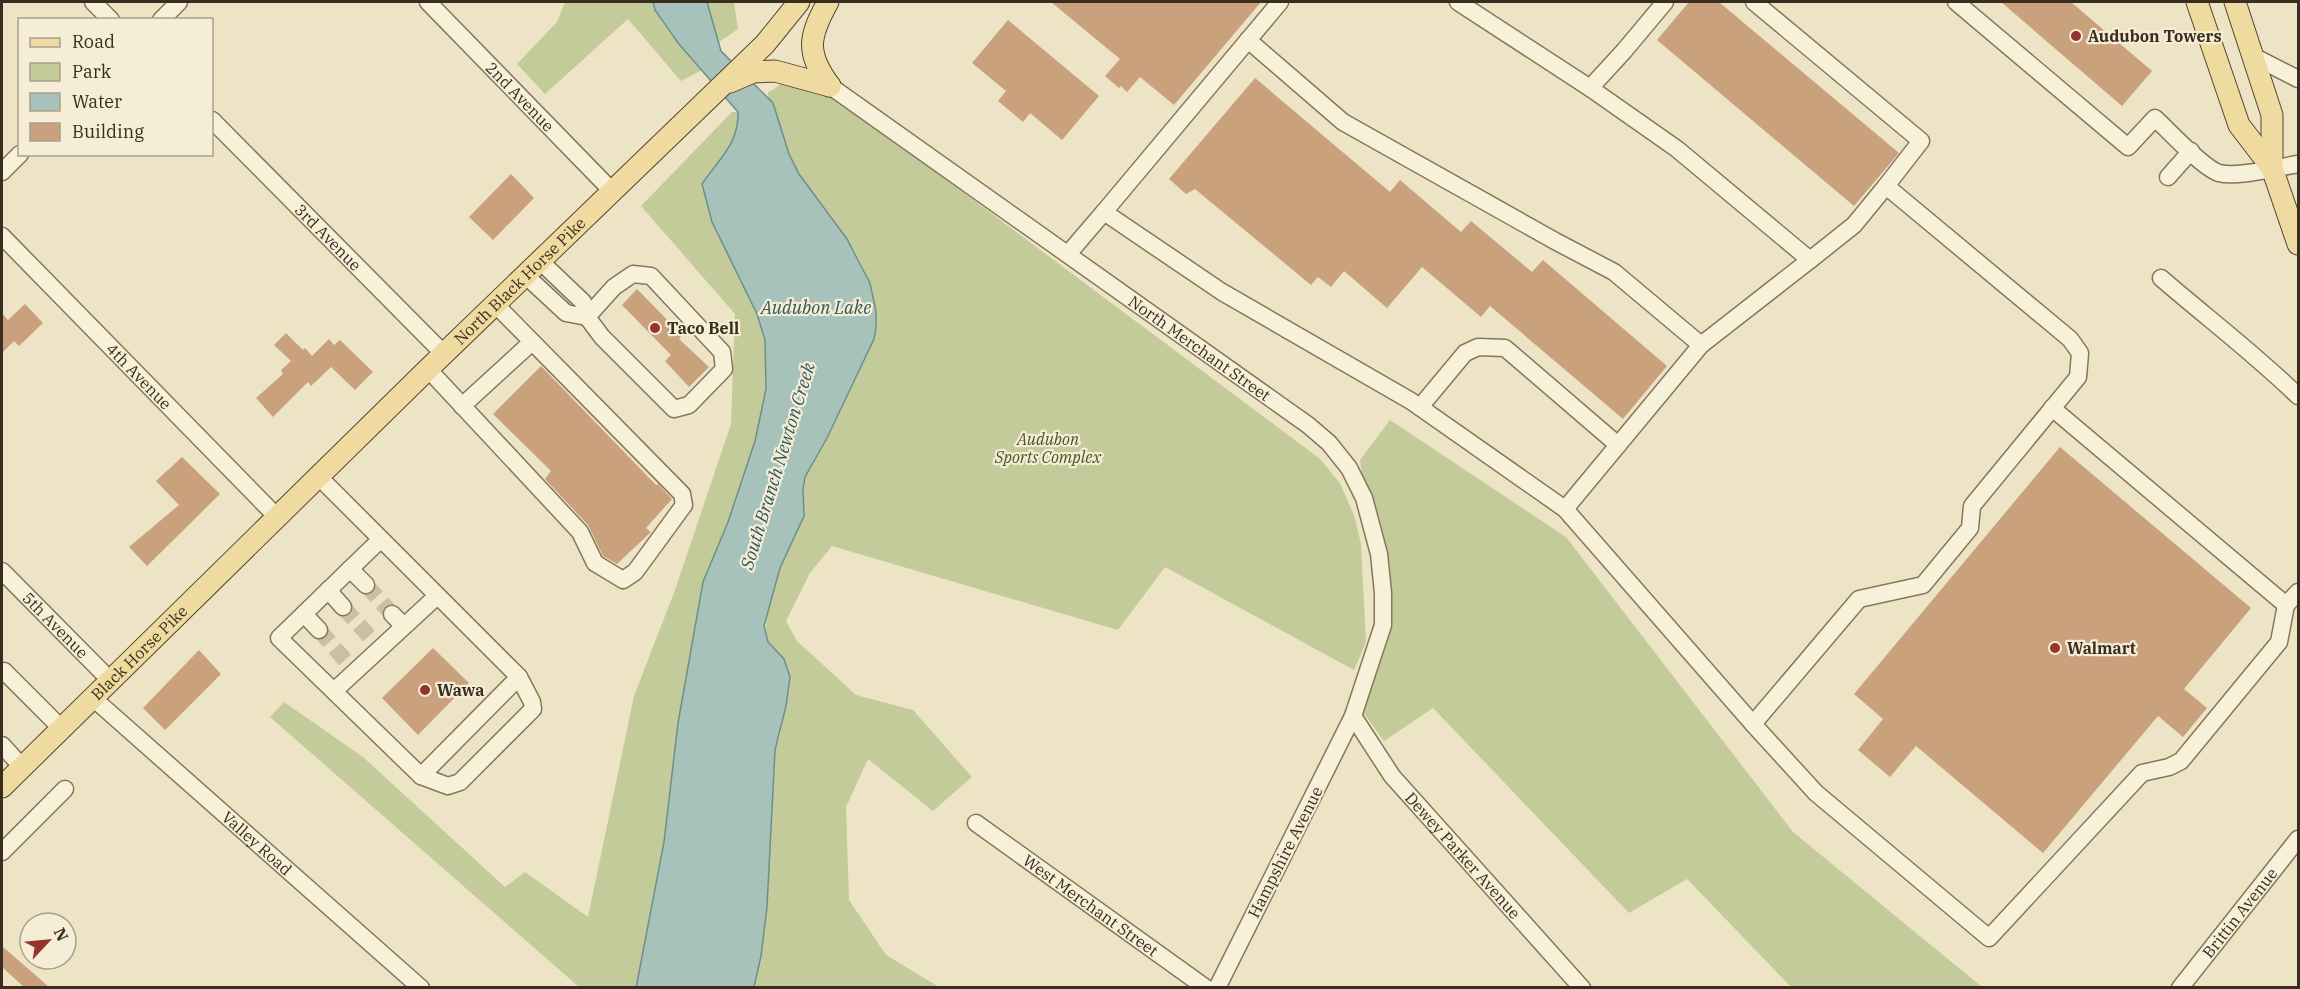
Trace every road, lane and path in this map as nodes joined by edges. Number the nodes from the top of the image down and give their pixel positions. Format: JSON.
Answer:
{"nodes":[{"id":1,"x":93,"y":2,"type":"edge"},
{"id":2,"x":179,"y":2,"type":"edge"},
{"id":3,"x":428,"y":2,"type":"edge"},
{"id":4,"x":799,"y":2,"type":"edge"},
{"id":5,"x":827,"y":2,"type":"edge"},
{"id":6,"x":1280,"y":2,"type":"edge"},
{"id":7,"x":1458,"y":2,"type":"edge"},
{"id":8,"x":1665,"y":2,"type":"edge"},
{"id":9,"x":1754,"y":2,"type":"edge"},
{"id":10,"x":1956,"y":2,"type":"edge"},
{"id":11,"x":2197,"y":2,"type":"edge"},
{"id":12,"x":2235,"y":2,"type":"edge"},
{"id":13,"x":109,"y":18,"type":"edge"},
{"id":14,"x":162,"y":18,"type":"edge"},
{"id":15,"x":1248,"y":40,"type":"junction"},
{"id":16,"x":765,"y":44,"type":"junction"},
{"id":17,"x":2253,"y":56,"type":"junction"},
{"id":18,"x":749,"y":67,"type":"junction"},
{"id":19,"x":2298,"y":79,"type":"edge"},
{"id":20,"x":830,"y":86,"type":"junction"},
{"id":21,"x":1590,"y":88,"type":"junction"},
{"id":22,"x":213,"y":121,"type":"edge"},
{"id":23,"x":2191,"y":151,"type":"junction"},
{"id":24,"x":18,"y":156,"type":"edge"},
{"id":25,"x":2298,"y":164,"type":"edge"},
{"id":26,"x":2272,"y":168,"type":"junction"},
{"id":27,"x":2,"y":172,"type":"edge"},
{"id":28,"x":2168,"y":177,"type":"dead end"},
{"id":29,"x":1886,"y":186,"type":"junction"},
{"id":30,"x":612,"y":191,"type":"junction"},
{"id":31,"x":1104,"y":212,"type":"junction"},
{"id":32,"x":2,"y":236,"type":"edge"},
{"id":33,"x":2298,"y":244,"type":"edge"},
{"id":34,"x":1068,"y":254,"type":"junction"},
{"id":35,"x":1810,"y":260,"type":"junction"},
{"id":36,"x":533,"y":268,"type":"junction"},
{"id":37,"x":2161,"y":278,"type":"dead end"},
{"id":38,"x":495,"y":304,"type":"junction"},
{"id":39,"x":587,"y":317,"type":"junction"},
{"id":40,"x":532,"y":342,"type":"junction"},
{"id":41,"x":1701,"y":345,"type":"junction"},
{"id":42,"x":444,"y":354,"type":"junction"},
{"id":43,"x":428,"y":369,"type":"junction"},
{"id":44,"x":2298,"y":396,"type":"edge"},
{"id":45,"x":462,"y":406,"type":"junction"},
{"id":46,"x":1420,"y":407,"type":"junction"},
{"id":47,"x":2052,"y":408,"type":"junction"},
{"id":48,"x":1618,"y":445,"type":"junction"},
{"id":49,"x":318,"y":476,"type":"junction"},
{"id":50,"x":1565,"y":509,"type":"junction"},
{"id":51,"x":277,"y":517,"type":"junction"},
{"id":52,"x":381,"y":539,"type":"junction"},
{"id":53,"x":2,"y":570,"type":"edge"},
{"id":54,"x":350,"y":570,"type":"junction"},
{"id":55,"x":366,"y":585,"type":"tunnel mouth"},
{"id":56,"x":328,"y":590,"type":"junction"},
{"id":57,"x":2298,"y":592,"type":"edge"},
{"id":58,"x":437,"y":596,"type":"junction"},
{"id":59,"x":2286,"y":605,"type":"junction"},
{"id":60,"x":343,"y":607,"type":"tunnel mouth"},
{"id":61,"x":304,"y":614,"type":"junction"},
{"id":62,"x":392,"y":614,"type":"tunnel mouth"},
{"id":63,"x":404,"y":626,"type":"junction"},
{"id":64,"x":319,"y":630,"type":"tunnel mouth"},
{"id":65,"x":2,"y":674,"type":"edge"},
{"id":66,"x":519,"y":677,"type":"junction"},
{"id":67,"x":110,"y":680,"type":"junction"},
{"id":68,"x":334,"y":691,"type":"junction"},
{"id":69,"x":93,"y":698,"type":"junction"},
{"id":70,"x":1353,"y":716,"type":"junction"},
{"id":71,"x":1753,"y":724,"type":"junction"},
{"id":72,"x":62,"y":729,"type":"junction"},
{"id":73,"x":2,"y":745,"type":"edge"},
{"id":74,"x":22,"y":767,"type":"junction"},
{"id":75,"x":421,"y":776,"type":"junction"},
{"id":76,"x":2,"y":787,"type":"edge"},
{"id":77,"x":65,"y":789,"type":"dead end"},
{"id":78,"x":976,"y":823,"type":"dead end"},
{"id":79,"x":2298,"y":839,"type":"edge"},
{"id":80,"x":2,"y":852,"type":"edge"},
{"id":81,"x":421,"y":987,"type":"edge"},
{"id":82,"x":1206,"y":987,"type":"edge"},
{"id":83,"x":1217,"y":987,"type":"edge"},
{"id":84,"x":1582,"y":987,"type":"edge"},
{"id":85,"x":2180,"y":987,"type":"edge"}],
"edges":[{"from":1,"to":13,"type":"street"},
{"from":2,"to":14,"type":"street"},
{"from":3,"to":30,"type":"street","name":"2nd Avenue"},
{"from":4,"to":16,"type":"main road"},
{"from":5,"to":16,"type":"main road"},
{"from":5,"to":20,"type":"main road"},
{"from":6,"to":15,"type":"street"},
{"from":7,"to":21,"type":"street"},
{"from":8,"to":21,"type":"street"},
{"from":9,"to":29,"type":"street"},
{"from":10,"to":23,"type":"street"},
{"from":11,"to":26,"type":"main road"},
{"from":12,"to":17,"type":"main road"},
{"from":15,"to":31,"type":"street"},
{"from":15,"to":41,"type":"street"},
{"from":16,"to":18,"type":"main road","name":"North Black Horse Pike"},
{"from":17,"to":19,"type":"street"},
{"from":17,"to":26,"type":"main road"},
{"from":18,"to":20,"type":"main road"},
{"from":18,"to":30,"type":"main road","name":"North Black Horse Pike"},
{"from":20,"to":34,"type":"street","name":"North Merchant Street"},
{"from":21,"to":35,"type":"street"},
{"from":22,"to":42,"type":"street","name":"3rd Avenue"},
{"from":23,"to":26,"type":"street"},
{"from":23,"to":28,"type":"street"},
{"from":24,"to":27,"type":"street"},
{"from":25,"to":26,"type":"street"},
{"from":26,"to":33,"type":"main road"},
{"from":29,"to":35,"type":"street"},
{"from":29,"to":47,"type":"street"},
{"from":30,"to":36,"type":"main road","name":"North Black Horse Pike"},
{"from":31,"to":34,"type":"street"},
{"from":31,"to":46,"type":"street"},
{"from":32,"to":51,"type":"street","name":"4th Avenue"},
{"from":34,"to":70,"type":"street","name":"North Merchant Street"},
{"from":35,"to":41,"type":"street"},
{"from":36,"to":38,"type":"main road","name":"North Black Horse Pike"},
{"from":36,"to":39,"type":"street"},
{"from":37,"to":44,"type":"street"},
{"from":38,"to":40,"type":"street"},
{"from":38,"to":42,"type":"main road","name":"North Black Horse Pike"},
{"from":39,"to":39,"type":"street"},
{"from":40,"to":45,"type":"street"},
{"from":40,"to":45,"type":"street"},
{"from":41,"to":48,"type":"street"},
{"from":42,"to":43,"type":"main road","name":"North Black Horse Pike"},
{"from":43,"to":45,"type":"street"},
{"from":43,"to":49,"type":"main road","name":"North Black Horse Pike"},
{"from":46,"to":48,"type":"street"},
{"from":46,"to":50,"type":"street"},
{"from":47,"to":59,"type":"street"},
{"from":47,"to":71,"type":"street"},
{"from":48,"to":50,"type":"street"},
{"from":49,"to":51,"type":"main road","name":"North Black Horse Pike"},
{"from":49,"to":52,"type":"street"},
{"from":50,"to":71,"type":"street"},
{"from":51,"to":67,"type":"main road","name":"Black Horse Pike"},
{"from":52,"to":54,"type":"street"},
{"from":52,"to":58,"type":"street"},
{"from":53,"to":67,"type":"street","name":"5th Avenue"},
{"from":54,"to":55,"type":"street"},
{"from":54,"to":56,"type":"street"},
{"from":56,"to":60,"type":"street"},
{"from":56,"to":61,"type":"street"},
{"from":57,"to":59,"type":"street"},
{"from":58,"to":63,"type":"street"},
{"from":58,"to":66,"type":"street"},
{"from":59,"to":71,"type":"street"},
{"from":61,"to":64,"type":"street"},
{"from":61,"to":68,"type":"street"},
{"from":62,"to":63,"type":"street"},
{"from":63,"to":68,"type":"street"},
{"from":65,"to":72,"type":"street"},
{"from":66,"to":75,"type":"street"},
{"from":66,"to":75,"type":"street"},
{"from":67,"to":69,"type":"main road","name":"Black Horse Pike"},
{"from":68,"to":75,"type":"street"},
{"from":69,"to":72,"type":"main road","name":"Black Horse Pike"},
{"from":69,"to":81,"type":"street","name":"Valley Road"},
{"from":70,"to":83,"type":"street","name":"Hampshire Avenue"},
{"from":70,"to":84,"type":"street","name":"Dewey Parker Avenue"},
{"from":72,"to":74,"type":"main road","name":"Black Horse Pike"},
{"from":73,"to":74,"type":"street"},
{"from":74,"to":76,"type":"main road","name":"Black Horse Pike"},
{"from":77,"to":80,"type":"street"},
{"from":78,"to":82,"type":"street","name":"West Merchant Street"},
{"from":79,"to":85,"type":"street","name":"Brittin Avenue"}]}
